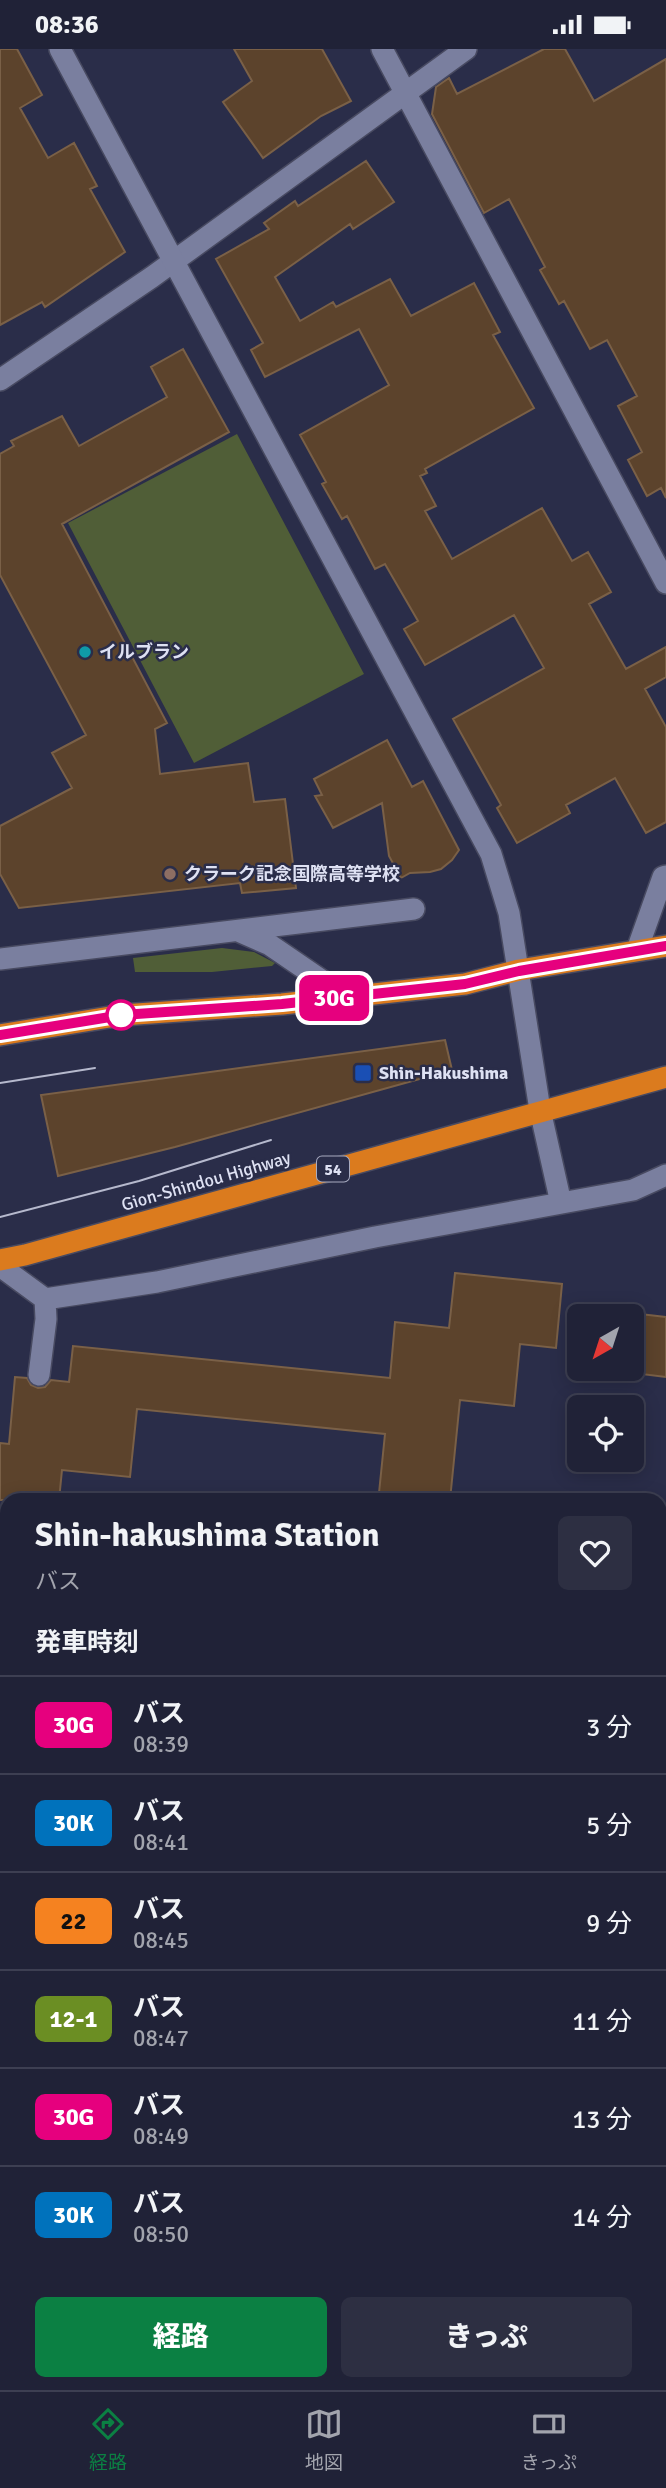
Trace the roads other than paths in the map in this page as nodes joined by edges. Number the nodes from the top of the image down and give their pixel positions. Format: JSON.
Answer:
{"nodes":[{"id":1,"x":60,"y":49,"type":"edge"},
{"id":2,"x":382,"y":49,"type":"edge"},
{"id":3,"x":466,"y":49,"type":"edge"},
{"id":4,"x":405,"y":92,"type":"junction"},
{"id":5,"x":173,"y":261,"type":"junction"},
{"id":6,"x":0,"y":380,"type":"edge"},
{"id":7,"x":666,"y":583,"type":"edge"},
{"id":8,"x":666,"y":876,"type":"edge"},
{"id":9,"x":414,"y":909,"type":"dead end"},
{"id":10,"x":236,"y":930,"type":"junction"},
{"id":11,"x":666,"y":946,"type":"edge"},
{"id":12,"x":637,"y":950,"type":"junction"},
{"id":13,"x":0,"y":959,"type":"edge"},
{"id":14,"x":519,"y":971,"type":"junction"},
{"id":15,"x":346,"y":997,"type":"junction"},
{"id":16,"x":0,"y":1035,"type":"edge"},
{"id":17,"x":666,"y":1077,"type":"edge"},
{"id":18,"x":540,"y":1110,"type":"junction"},
{"id":19,"x":666,"y":1175,"type":"edge"},
{"id":20,"x":561,"y":1203,"type":"junction"},
{"id":21,"x":0,"y":1260,"type":"edge"},
{"id":22,"x":0,"y":1266,"type":"edge"},
{"id":23,"x":45,"y":1299,"type":"junction"},
{"id":24,"x":39,"y":1375,"type":"dead end"}],
"edges":[{"from":1,"to":5,"type":"street"},
{"from":2,"to":4,"type":"street"},
{"from":3,"to":4,"type":"street"},
{"from":4,"to":5,"type":"street"},
{"from":4,"to":7,"type":"street"},
{"from":5,"to":6,"type":"street"},
{"from":5,"to":14,"type":"street"},
{"from":8,"to":12,"type":"street"},
{"from":9,"to":10,"type":"street"},
{"from":10,"to":13,"type":"street"},
{"from":10,"to":15,"type":"street"},
{"from":11,"to":12,"type":"highway"},
{"from":12,"to":14,"type":"highway"},
{"from":14,"to":15,"type":"highway"},
{"from":14,"to":18,"type":"street"},
{"from":15,"to":16,"type":"highway"},
{"from":17,"to":18,"type":"highway","name":"Gion-Shindou Highway","number":"54"},
{"from":18,"to":20,"type":"street"},
{"from":18,"to":21,"type":"highway","name":"Gion-Shindou Highway","number":"54"},
{"from":19,"to":20,"type":"street"},
{"from":20,"to":23,"type":"street"},
{"from":22,"to":23,"type":"street"},
{"from":23,"to":24,"type":"street"}]}
